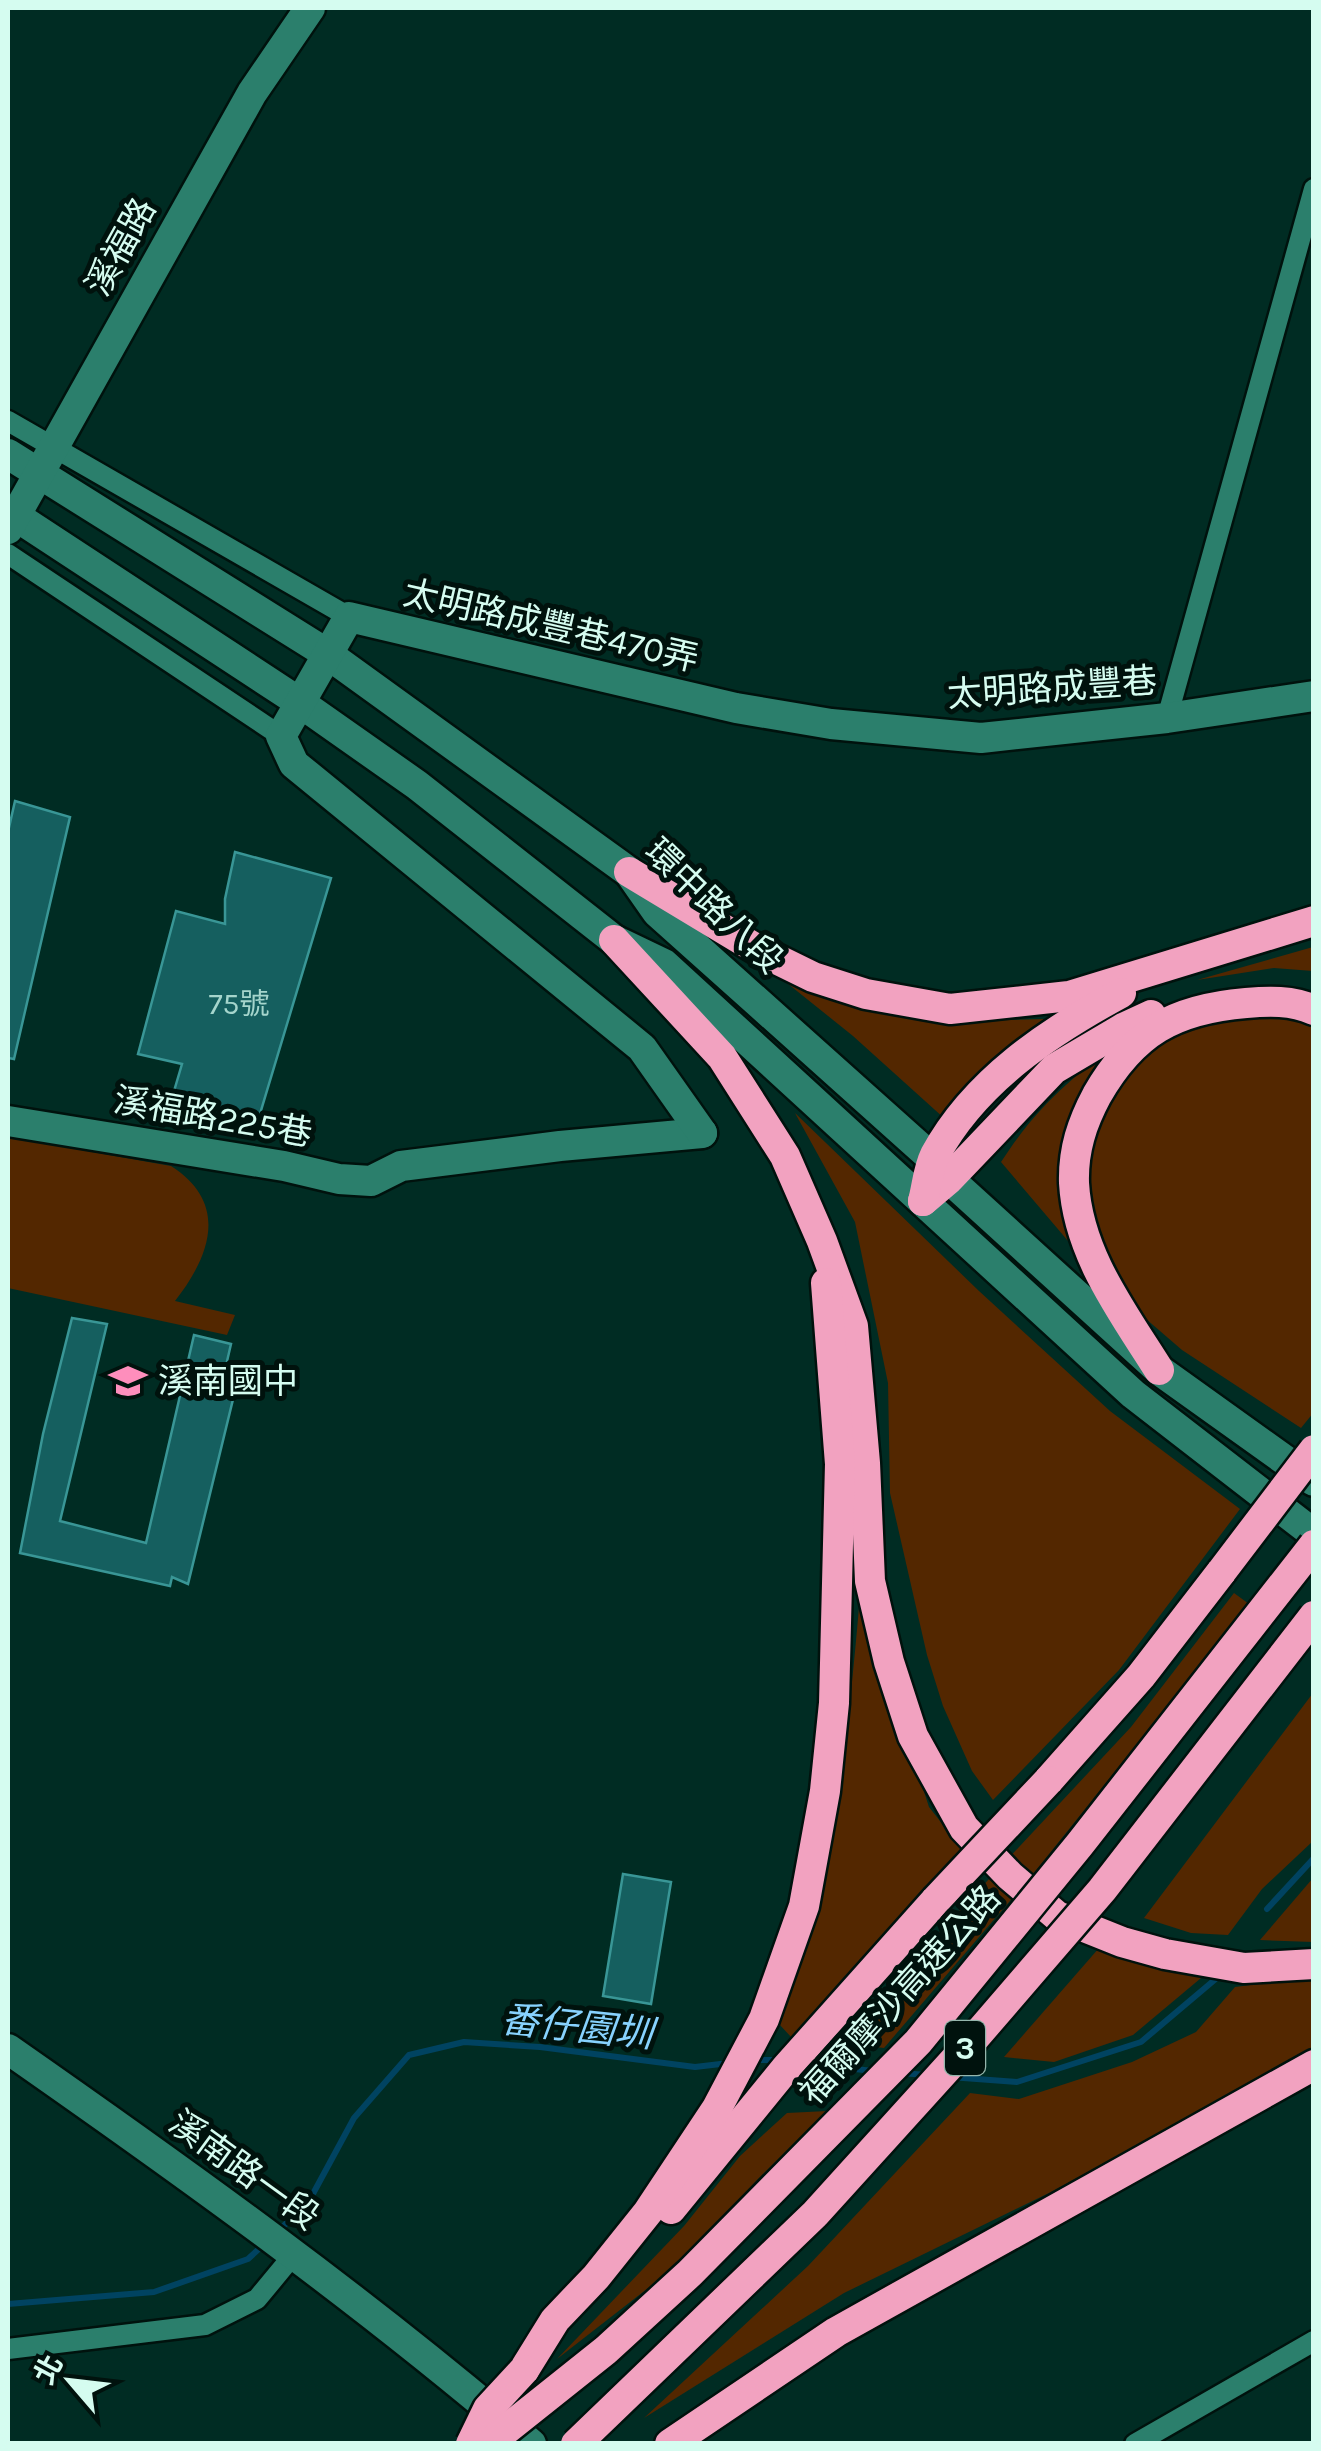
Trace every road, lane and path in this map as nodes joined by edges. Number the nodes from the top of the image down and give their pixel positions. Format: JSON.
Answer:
{"nodes":[{"id":1,"x":310,"y":8,"type":"edge"},
{"id":2,"x":1314,"y":189,"type":"edge"},
{"id":3,"x":8,"y":421,"type":"edge"},
{"id":4,"x":8,"y":454,"type":"edge"},
{"id":5,"x":45,"y":461,"type":"junction"},
{"id":6,"x":10,"y":518,"type":"edge"},
{"id":7,"x":8,"y":554,"type":"edge"},
{"id":8,"x":349,"y":617,"type":"junction"},
{"id":9,"x":326,"y":653,"type":"junction"},
{"id":10,"x":1314,"y":696,"type":"edge"},
{"id":11,"x":299,"y":702,"type":"junction"},
{"id":12,"x":736,"y":708,"type":"joint"},
{"id":13,"x":1167,"y":718,"type":"junction"},
{"id":14,"x":281,"y":736,"type":"junction"},
{"id":15,"x":629,"y":872,"type":"junction"},
{"id":16,"x":1314,"y":921,"type":"edge"},
{"id":17,"x":614,"y":940,"type":"junction"},
{"id":18,"x":1182,"y":961,"type":"junction"},
{"id":19,"x":1270,"y":1000,"type":"junction"},
{"id":20,"x":1314,"y":1010,"type":"edge"},
{"id":21,"x":8,"y":1122,"type":"edge"},
{"id":22,"x":941,"y":1169,"type":"junction"},
{"id":23,"x":923,"y":1201,"type":"junction"},
{"id":24,"x":822,"y":1240,"type":"junction"},
{"id":25,"x":1158,"y":1370,"type":"junction"},
{"id":26,"x":1314,"y":1450,"type":"edge"},
{"id":27,"x":1314,"y":1481,"type":"edge"},
{"id":28,"x":1314,"y":1534,"type":"edge"},
{"id":29,"x":1314,"y":1546,"type":"edge"},
{"id":30,"x":1314,"y":1616,"type":"edge"},
{"id":31,"x":1314,"y":1964,"type":"edge"},
{"id":32,"x":8,"y":2049,"type":"edge"},
{"id":33,"x":1314,"y":2065,"type":"edge"},
{"id":34,"x":291,"y":2250,"type":"junction"},
{"id":35,"x":1314,"y":2341,"type":"edge"},
{"id":36,"x":8,"y":2349,"type":"edge"},
{"id":37,"x":524,"y":2370,"type":"junction"},
{"id":38,"x":472,"y":2444,"type":"edge"},
{"id":39,"x":488,"y":2444,"type":"edge"},
{"id":40,"x":531,"y":2444,"type":"edge"},
{"id":41,"x":576,"y":2444,"type":"edge"},
{"id":42,"x":670,"y":2444,"type":"edge"},
{"id":43,"x":1135,"y":2444,"type":"edge"}],
"edges":[{"from":1,"to":5,"type":"street","name":"溪福路"},
{"from":2,"to":13,"type":"street"},
{"from":3,"to":5,"type":"street","name":"環中路八段"},
{"from":4,"to":5,"type":"street","name":"環中路八段"},
{"from":5,"to":6,"type":"street","name":"溪福路"},
{"from":5,"to":8,"type":"street","name":"環中路八段"},
{"from":5,"to":9,"type":"street","name":"環中路八段"},
{"from":6,"to":11,"type":"street"},
{"from":7,"to":14,"type":"street"},
{"from":8,"to":9,"type":"street"},
{"from":8,"to":12,"type":"street","name":"太明路成豐巷470弄"},
{"from":9,"to":11,"type":"street"},
{"from":9,"to":15,"type":"street","name":"環中路八段"},
{"from":10,"to":13,"type":"street","name":"太明路成豐巷"},
{"from":11,"to":14,"type":"street"},
{"from":11,"to":17,"type":"street"},
{"from":12,"to":13,"type":"street","name":"太明路成豐巷"},
{"from":14,"to":21,"type":"street","name":"溪福路225巷"},
{"from":15,"to":18,"type":"highway"},
{"from":15,"to":22,"type":"street","name":"環中路八段"},
{"from":16,"to":18,"type":"highway"},
{"from":17,"to":23,"type":"street"},
{"from":17,"to":24,"type":"highway"},
{"from":18,"to":22,"type":"highway"},
{"from":19,"to":20,"type":"highway"},
{"from":19,"to":22,"type":"highway"},
{"from":19,"to":25,"type":"highway"},
{"from":22,"to":23,"type":"highway"},
{"from":22,"to":25,"type":"street","name":"環中路八段"},
{"from":23,"to":28,"type":"street"},
{"from":24,"to":31,"type":"highway"},
{"from":24,"to":37,"type":"highway"},
{"from":25,"to":27,"type":"street","name":"環中路八段"},
{"from":26,"to":37,"type":"highway","bridge":true},
{"from":29,"to":39,"type":"highway","name":"福爾摩沙高速公路","number":"3","bridge":true},
{"from":30,"to":41,"type":"highway","number":"3","bridge":true},
{"from":32,"to":34,"type":"street","name":"溪南路一段"},
{"from":33,"to":42,"type":"highway"},
{"from":34,"to":36,"type":"street"},
{"from":34,"to":40,"type":"street","name":"溪南路一段"},
{"from":35,"to":43,"type":"street"},
{"from":37,"to":38,"type":"highway","bridge":true}]}
